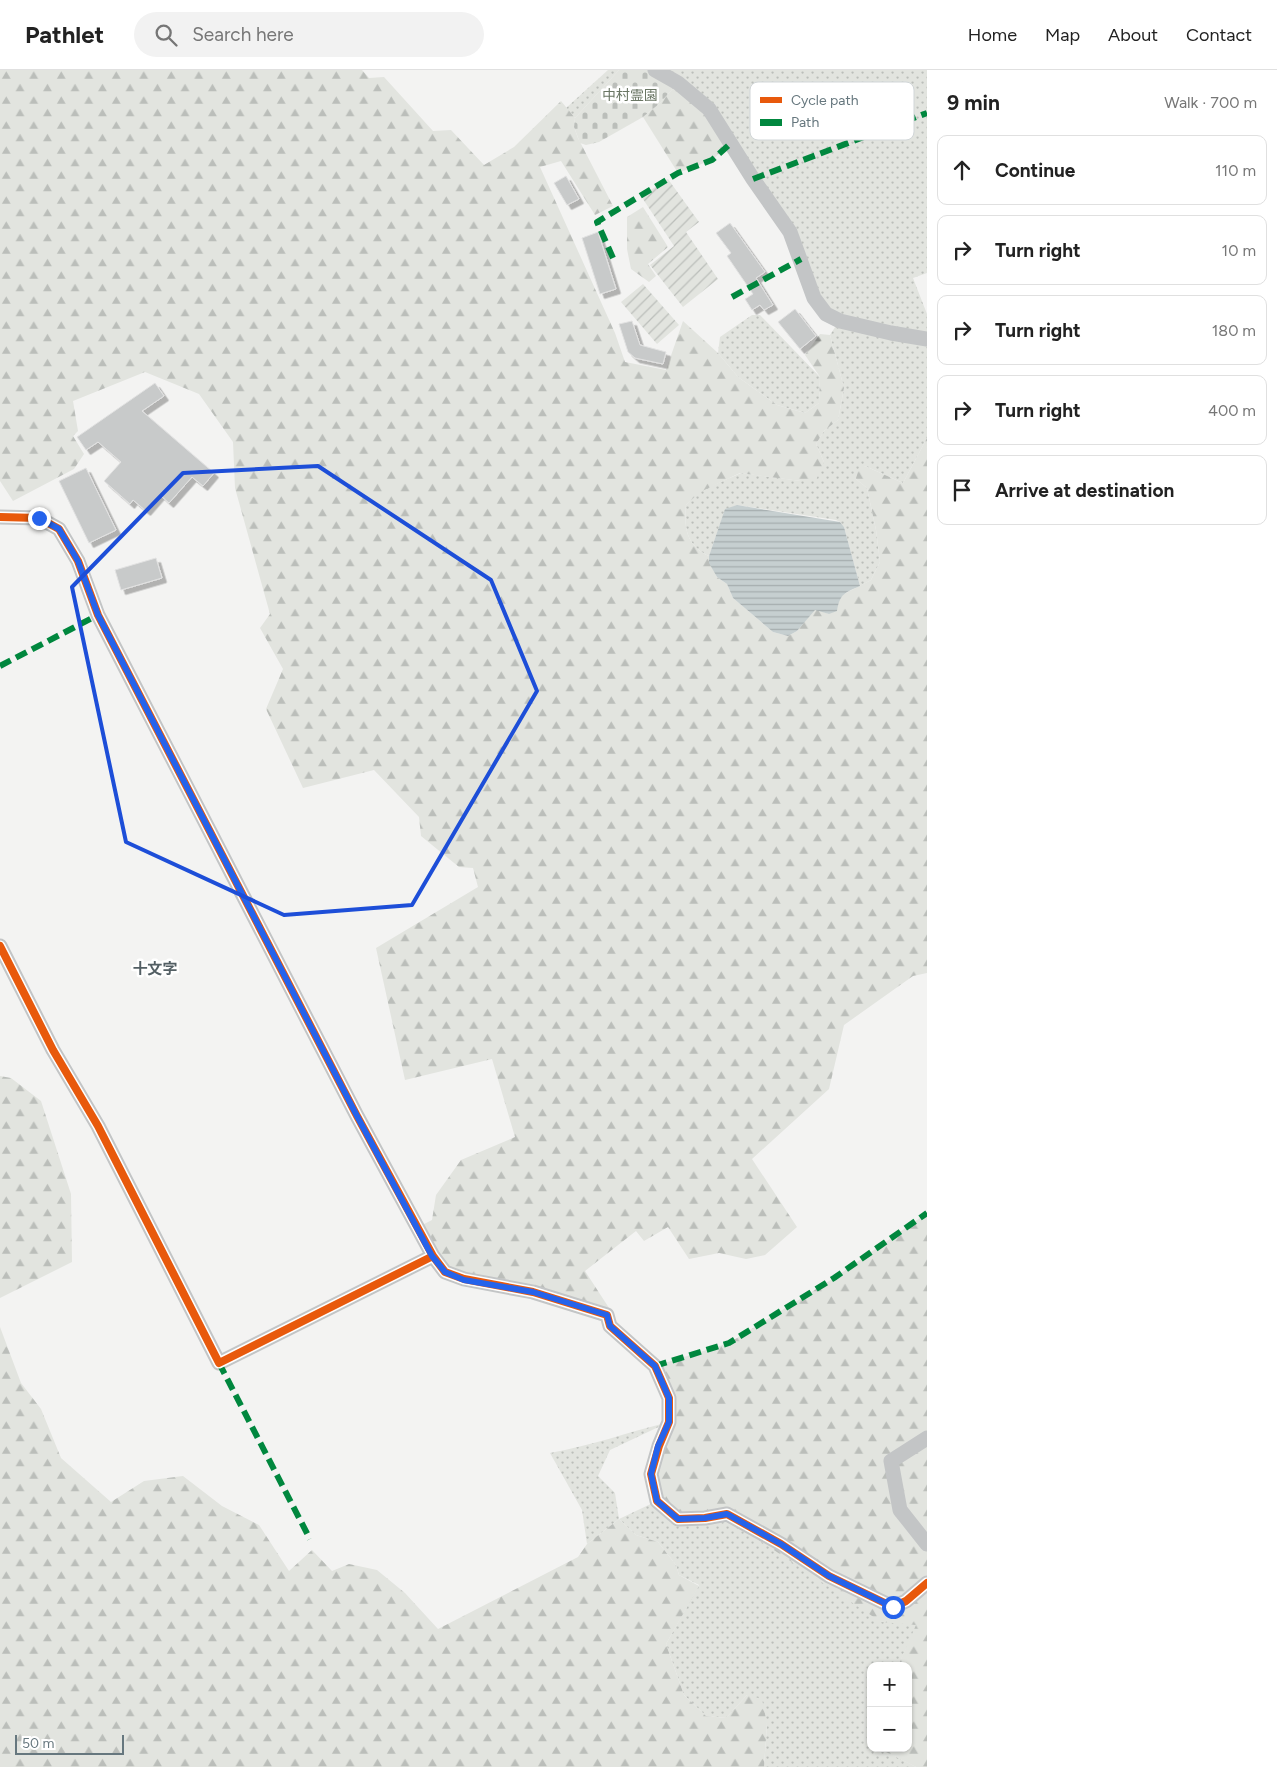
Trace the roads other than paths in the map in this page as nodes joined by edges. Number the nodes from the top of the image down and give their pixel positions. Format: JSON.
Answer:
{"nodes":[{"id":1,"x":655,"y":70,"type":"edge"},
{"id":2,"x":927,"y":340,"type":"edge"},
{"id":3,"x":0,"y":517,"type":"edge"},
{"id":4,"x":0,"y":946,"type":"edge"},
{"id":5,"x":432,"y":1256,"type":"junction"},
{"id":6,"x":927,"y":1438,"type":"edge"},
{"id":7,"x":927,"y":1544,"type":"edge"},
{"id":8,"x":927,"y":1583,"type":"edge"}],
"edges":[{"from":1,"to":2,"type":"street"},
{"from":3,"to":5,"type":"street"},
{"from":4,"to":5,"type":"street"},
{"from":5,"to":8,"type":"street"},
{"from":6,"to":7,"type":"street"}]}
